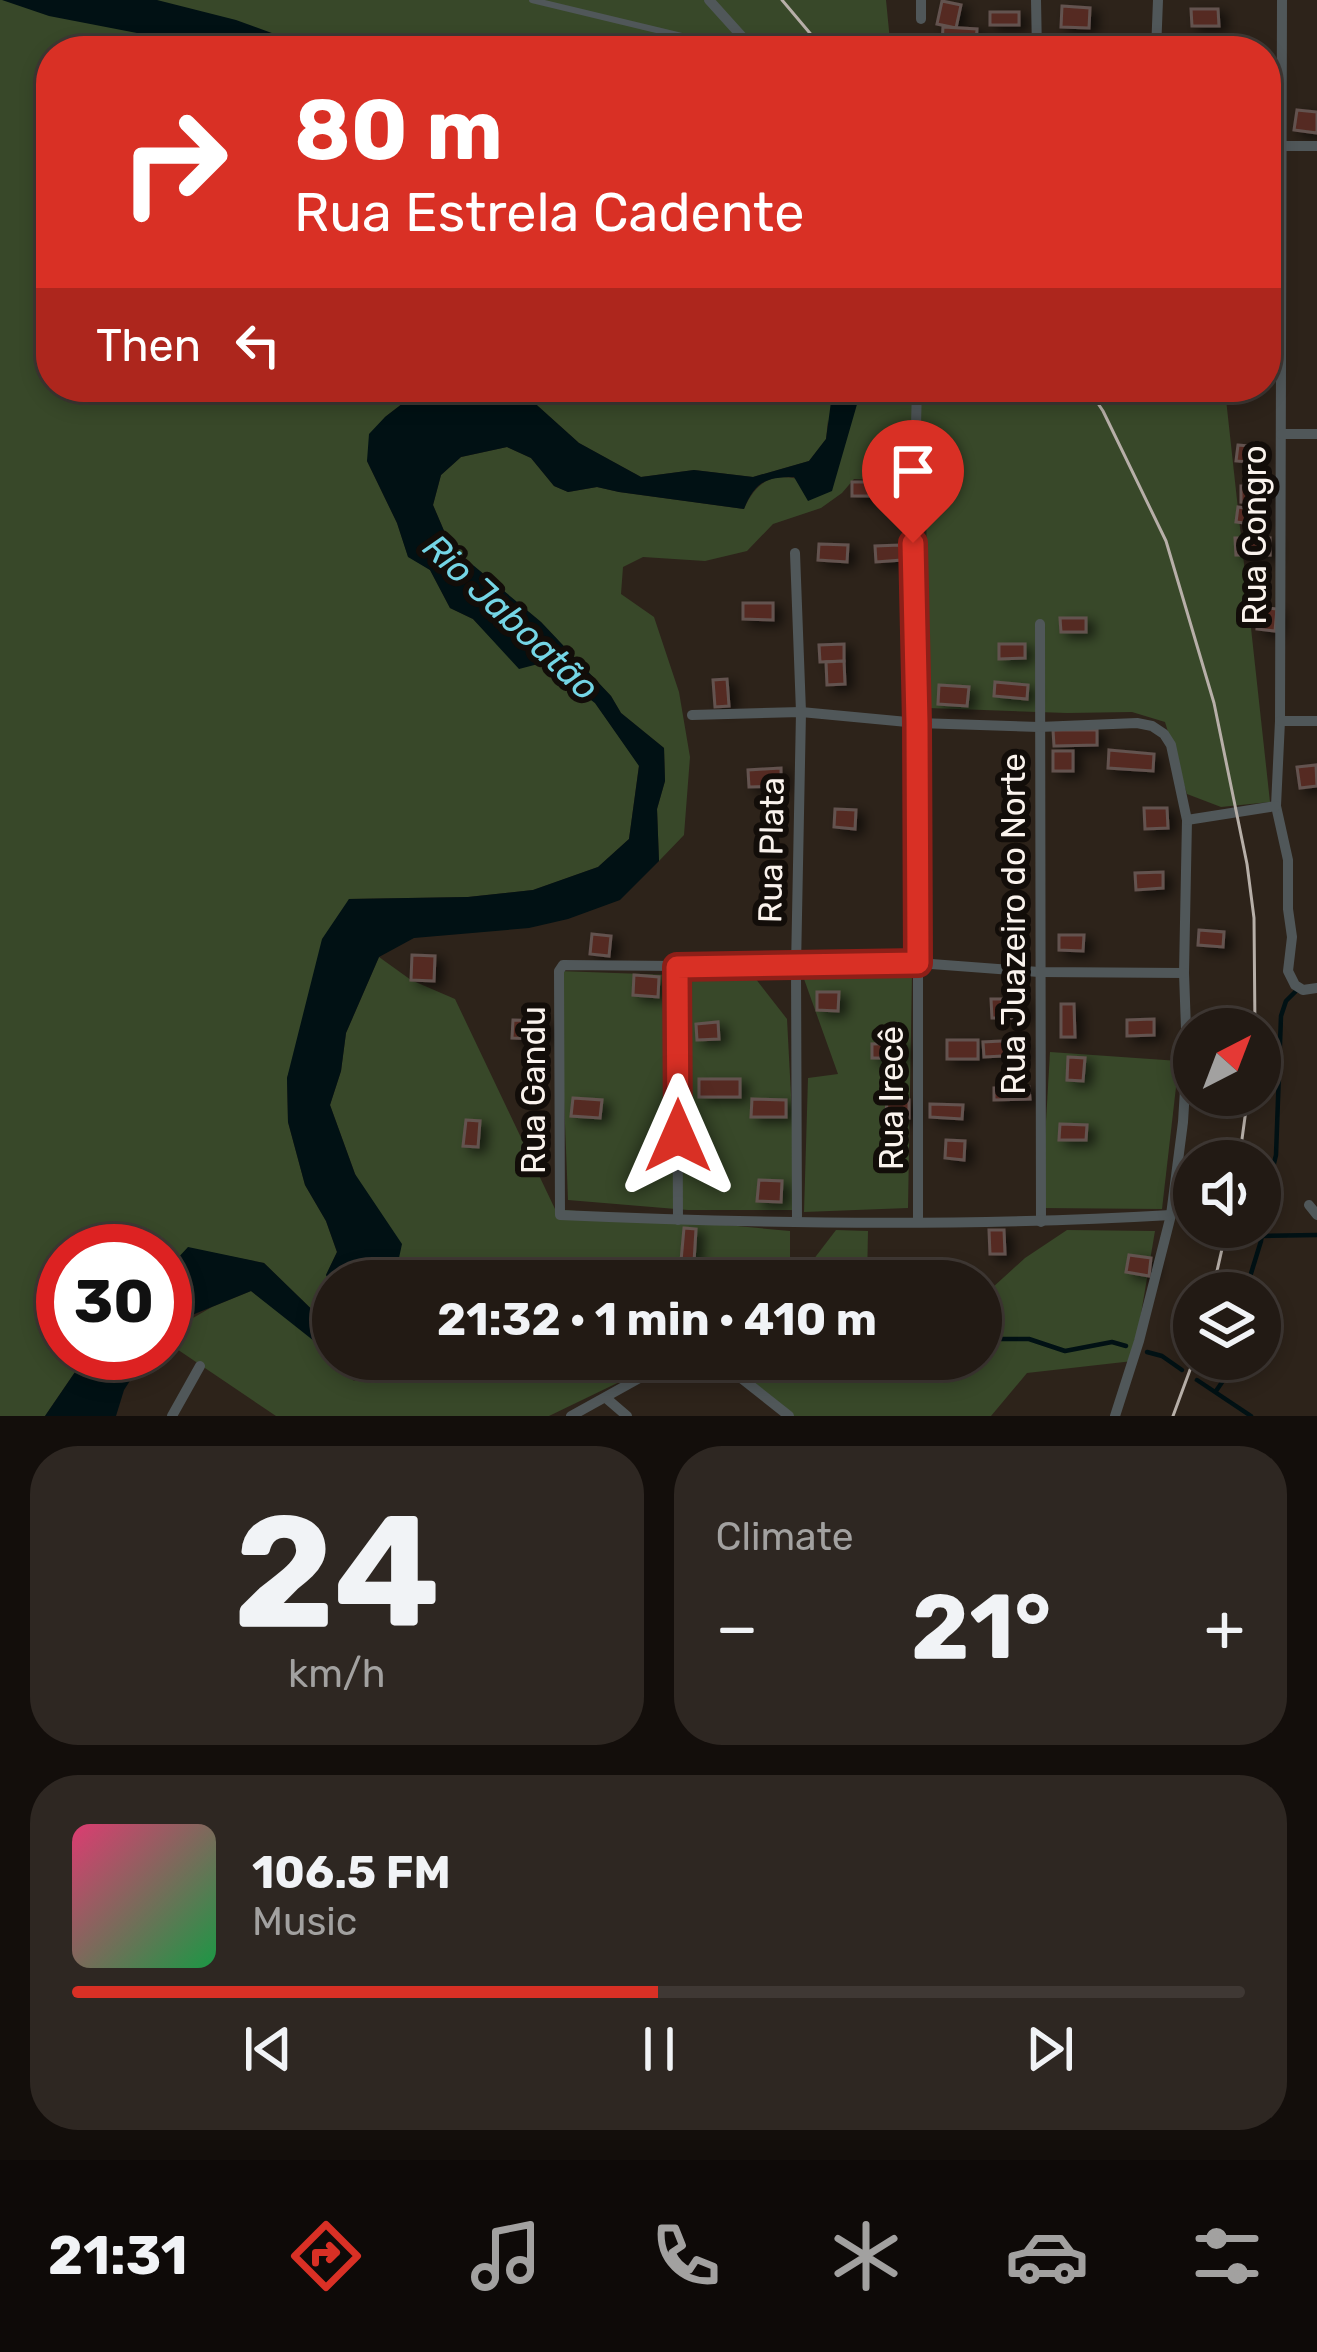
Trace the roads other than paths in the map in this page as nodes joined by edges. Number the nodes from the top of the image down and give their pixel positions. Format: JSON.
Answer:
{"nodes":[{"id":1,"x":532,"y":0,"type":"edge"},
{"id":2,"x":709,"y":0,"type":"edge"},
{"id":3,"x":921,"y":0,"type":"edge"},
{"id":4,"x":1036,"y":0,"type":"edge"},
{"id":5,"x":1158,"y":0,"type":"edge"},
{"id":6,"x":1282,"y":0,"type":"edge"},
{"id":7,"x":921,"y":19,"type":"dead end"},
{"id":8,"x":682,"y":36,"type":"edge"},
{"id":9,"x":741,"y":36,"type":"edge"},
{"id":10,"x":1037,"y":36,"type":"edge"},
{"id":11,"x":1157,"y":36,"type":"edge"},
{"id":12,"x":1280,"y":36,"type":"edge"},
{"id":13,"x":1281,"y":146,"type":"edge"},
{"id":14,"x":1317,"y":146,"type":"edge"},
{"id":15,"x":917,"y":402,"type":"edge"},
{"id":16,"x":1280,"y":402,"type":"edge"},
{"id":17,"x":1281,"y":434,"type":"junction"},
{"id":18,"x":1317,"y":434,"type":"edge"},
{"id":19,"x":795,"y":554,"type":"dead end"},
{"id":20,"x":1040,"y":624,"type":"dead end"},
{"id":21,"x":801,"y":712,"type":"junction"},
{"id":22,"x":692,"y":715,"type":"dead end"},
{"id":23,"x":1280,"y":721,"type":"junction"},
{"id":24,"x":1317,"y":721,"type":"edge"},
{"id":25,"x":917,"y":723,"type":"junction"},
{"id":26,"x":1039,"y":727,"type":"junction"},
{"id":27,"x":1276,"y":806,"type":"junction"},
{"id":28,"x":1187,"y":820,"type":"junction"},
{"id":29,"x":918,"y":963,"type":"junction"},
{"id":30,"x":677,"y":967,"type":"junction"},
{"id":31,"x":796,"y":967,"type":"junction"},
{"id":32,"x":1039,"y":972,"type":"junction"},
{"id":33,"x":1184,"y":973,"type":"junction"},
{"id":34,"x":1317,"y":988,"type":"edge"},
{"id":35,"x":1171,"y":1215,"type":"junction"},
{"id":36,"x":679,"y":1220,"type":"junction"},
{"id":37,"x":797,"y":1220,"type":"junction"},
{"id":38,"x":918,"y":1221,"type":"junction"},
{"id":39,"x":1041,"y":1222,"type":"junction"},
{"id":40,"x":200,"y":1366,"type":"dead end"},
{"id":41,"x":637,"y":1380,"type":"edge"},
{"id":42,"x":744,"y":1380,"type":"edge"},
{"id":43,"x":606,"y":1398,"type":"junction"},
{"id":44,"x":172,"y":1416,"type":"edge"},
{"id":45,"x":571,"y":1416,"type":"edge"},
{"id":46,"x":627,"y":1416,"type":"edge"},
{"id":47,"x":789,"y":1416,"type":"edge"},
{"id":48,"x":1115,"y":1416,"type":"edge"}],
"edges":[{"from":1,"to":8,"type":"lane"},
{"from":2,"to":9,"type":"street"},
{"from":3,"to":7,"type":"street"},
{"from":4,"to":10,"type":"street"},
{"from":5,"to":11,"type":"street"},
{"from":6,"to":12,"type":"street","name":"Rua Congro"},
{"from":13,"to":14,"type":"street"},
{"from":15,"to":25,"type":"street","name":"Rua Irecê"},
{"from":16,"to":17,"type":"street","name":"Rua Congro"},
{"from":17,"to":18,"type":"street"},
{"from":17,"to":23,"type":"street","name":"Rua Congro"},
{"from":19,"to":21,"type":"street","name":"Rua Plata"},
{"from":20,"to":26,"type":"street","name":"Rua Juazeiro do Norte"},
{"from":21,"to":22,"type":"street"},
{"from":21,"to":25,"type":"street"},
{"from":21,"to":31,"type":"street","name":"Rua Plata"},
{"from":23,"to":24,"type":"street"},
{"from":23,"to":27,"type":"street","name":"Rua Congro"},
{"from":25,"to":26,"type":"street"},
{"from":25,"to":29,"type":"street","name":"Rua Irecê"},
{"from":26,"to":28,"type":"street"},
{"from":26,"to":32,"type":"street","name":"Rua Juazeiro do Norte"},
{"from":27,"to":28,"type":"street"},
{"from":27,"to":34,"type":"street","name":"Rua Congro"},
{"from":28,"to":33,"type":"street"},
{"from":29,"to":31,"type":"street"},
{"from":29,"to":32,"type":"street"},
{"from":29,"to":38,"type":"street","name":"Rua Irecê"},
{"from":30,"to":31,"type":"street"},
{"from":30,"to":36,"type":"street"},
{"from":30,"to":36,"type":"street","name":"Rua Gandu"},
{"from":31,"to":37,"type":"street","name":"Rua Plata"},
{"from":32,"to":33,"type":"street"},
{"from":32,"to":39,"type":"street","name":"Rua Juazeiro do Norte"},
{"from":33,"to":35,"type":"street"},
{"from":35,"to":39,"type":"street"},
{"from":35,"to":48,"type":"street"},
{"from":36,"to":37,"type":"street"},
{"from":37,"to":38,"type":"street"},
{"from":38,"to":39,"type":"street"},
{"from":40,"to":44,"type":"street"},
{"from":41,"to":43,"type":"street"},
{"from":42,"to":47,"type":"street"},
{"from":43,"to":45,"type":"street"},
{"from":43,"to":46,"type":"street"}]}
